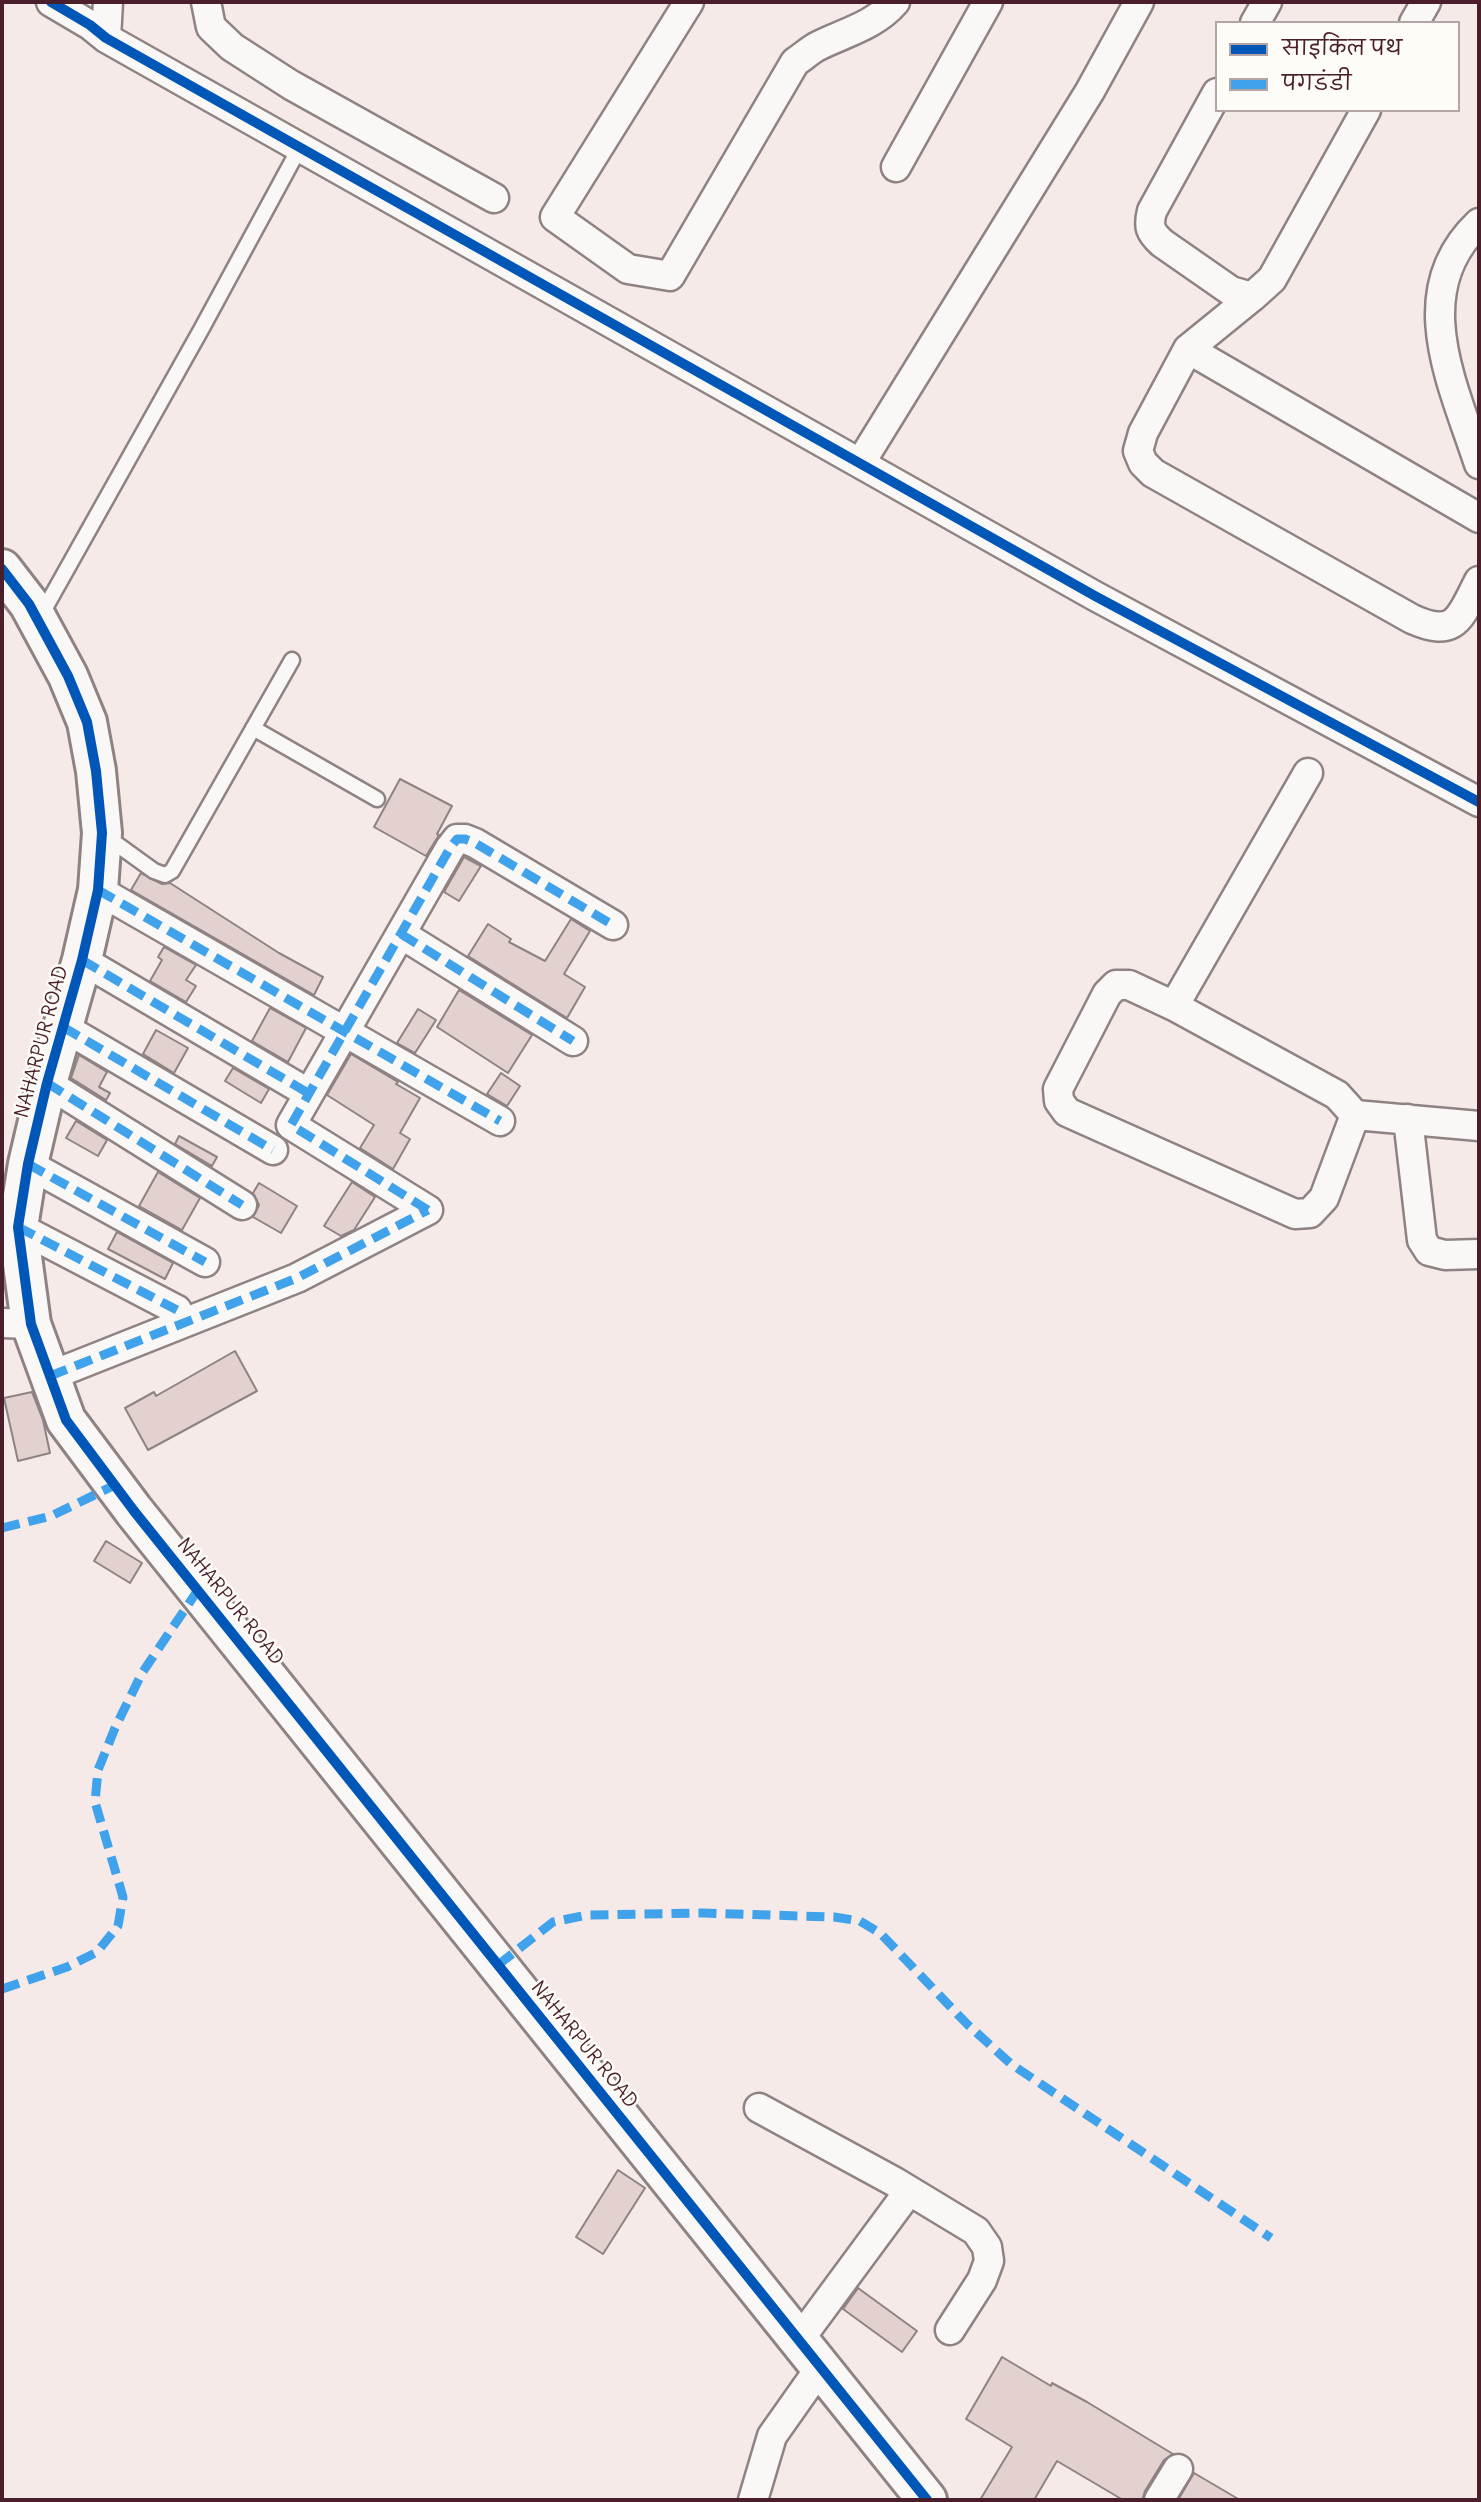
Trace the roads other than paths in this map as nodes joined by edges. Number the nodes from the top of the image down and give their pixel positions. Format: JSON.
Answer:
{"nodes":[{"id":1,"x":51,"y":2,"type":"edge"},
{"id":2,"x":108,"y":2,"type":"edge"},
{"id":3,"x":206,"y":2,"type":"edge"},
{"id":4,"x":689,"y":2,"type":"edge"},
{"id":5,"x":895,"y":2,"type":"edge"},
{"id":6,"x":988,"y":2,"type":"edge"},
{"id":7,"x":1139,"y":2,"type":"edge"},
{"id":8,"x":1266,"y":2,"type":"edge"},
{"id":9,"x":1426,"y":2,"type":"edge"},
{"id":10,"x":1256,"y":21,"type":"edge"},
{"id":11,"x":1416,"y":21,"type":"edge"},
{"id":12,"x":106,"y":38,"type":"junction"},
{"id":13,"x":1215,"y":97,"type":"edge"},
{"id":14,"x":1365,"y":112,"type":"edge"},
{"id":15,"x":300,"y":147,"type":"junction"},
{"id":16,"x":896,"y":167,"type":"dead end"},
{"id":17,"x":494,"y":198,"type":"dead end"},
{"id":18,"x":1479,"y":223,"type":"edge"},
{"id":19,"x":1252,"y":297,"type":"junction"},
{"id":20,"x":1188,"y":349,"type":"junction"},
{"id":21,"x":860,"y":462,"type":"junction"},
{"id":22,"x":1479,"y":464,"type":"edge"},
{"id":23,"x":1479,"y":518,"type":"edge"},
{"id":24,"x":2,"y":569,"type":"edge"},
{"id":25,"x":1479,"y":581,"type":"edge"},
{"id":26,"x":38,"y":621,"type":"junction"},
{"id":27,"x":292,"y":660,"type":"dead end"},
{"id":28,"x":253,"y":728,"type":"junction"},
{"id":29,"x":1308,"y":773,"type":"dead end"},
{"id":30,"x":377,"y":799,"type":"dead end"},
{"id":31,"x":1479,"y":802,"type":"edge"},
{"id":32,"x":102,"y":833,"type":"junction"},
{"id":33,"x":98,"y":890,"type":"junction"},
{"id":34,"x":613,"y":925,"type":"dead end"},
{"id":35,"x":401,"y":934,"type":"junction"},
{"id":36,"x":82,"y":960,"type":"junction"},
{"id":37,"x":1174,"y":1006,"type":"junction"},
{"id":38,"x":63,"y":1027,"type":"junction"},
{"id":39,"x":343,"y":1032,"type":"junction"},
{"id":40,"x":572,"y":1041,"type":"dead end"},
{"id":41,"x":47,"y":1083,"type":"junction"},
{"id":42,"x":308,"y":1093,"type":"junction"},
{"id":43,"x":1356,"y":1115,"type":"junction"},
{"id":44,"x":1408,"y":1119,"type":"junction"},
{"id":45,"x":499,"y":1121,"type":"dead end"},
{"id":46,"x":1479,"y":1126,"type":"edge"},
{"id":47,"x":273,"y":1150,"type":"dead end"},
{"id":48,"x":28,"y":1164,"type":"junction"},
{"id":49,"x":242,"y":1205,"type":"dead end"},
{"id":50,"x":18,"y":1227,"type":"junction"},
{"id":51,"x":1479,"y":1254,"type":"edge"},
{"id":52,"x":205,"y":1262,"type":"dead end"},
{"id":53,"x":177,"y":1310,"type":"dead end"},
{"id":54,"x":16,"y":1323,"type":"edge"},
{"id":55,"x":50,"y":1376,"type":"junction"},
{"id":56,"x":759,"y":2108,"type":"dead end"},
{"id":57,"x":909,"y":2191,"type":"junction"},
{"id":58,"x":950,"y":2330,"type":"dead end"},
{"id":59,"x":810,"y":2354,"type":"junction"},
{"id":60,"x":1178,"y":2469,"type":"dead end"},
{"id":61,"x":753,"y":2500,"type":"edge"},
{"id":62,"x":927,"y":2500,"type":"edge"},
{"id":63,"x":1159,"y":2500,"type":"edge"}],
"edges":[{"from":1,"to":12,"type":"street"},
{"from":2,"to":12,"type":"street"},
{"from":3,"to":17,"type":"street"},
{"from":4,"to":5,"type":"street"},
{"from":6,"to":16,"type":"street"},
{"from":7,"to":21,"type":"street"},
{"from":8,"to":10,"type":"street"},
{"from":9,"to":11,"type":"street"},
{"from":12,"to":15,"type":"street"},
{"from":13,"to":19,"type":"street"},
{"from":14,"to":19,"type":"street"},
{"from":15,"to":21,"type":"street"},
{"from":15,"to":26,"type":"lane"},
{"from":18,"to":22,"type":"street"},
{"from":19,"to":20,"type":"street"},
{"from":20,"to":23,"type":"street"},
{"from":20,"to":25,"type":"street"},
{"from":21,"to":31,"type":"street"},
{"from":24,"to":26,"type":"street","name":"NAHARPUR ROAD"},
{"from":26,"to":32,"type":"street","name":"NAHARPUR ROAD"},
{"from":27,"to":28,"type":"lane"},
{"from":28,"to":30,"type":"lane"},
{"from":28,"to":32,"type":"lane"},
{"from":29,"to":37,"type":"street"},
{"from":32,"to":33,"type":"street","name":"NAHARPUR ROAD"},
{"from":33,"to":36,"type":"street","name":"NAHARPUR ROAD"},
{"from":33,"to":39,"type":"street"},
{"from":34,"to":35,"type":"street"},
{"from":35,"to":39,"type":"street"},
{"from":35,"to":40,"type":"street"},
{"from":36,"to":38,"type":"street","name":"NAHARPUR ROAD"},
{"from":36,"to":42,"type":"street"},
{"from":37,"to":43,"type":"street"},
{"from":37,"to":43,"type":"street"},
{"from":38,"to":41,"type":"street","name":"NAHARPUR ROAD"},
{"from":38,"to":47,"type":"street"},
{"from":39,"to":42,"type":"street"},
{"from":39,"to":45,"type":"street"},
{"from":41,"to":48,"type":"street","name":"NAHARPUR ROAD"},
{"from":41,"to":49,"type":"street"},
{"from":42,"to":55,"type":"street"},
{"from":43,"to":44,"type":"street"},
{"from":44,"to":46,"type":"street"},
{"from":44,"to":51,"type":"street"},
{"from":48,"to":50,"type":"street","name":"NAHARPUR ROAD"},
{"from":48,"to":52,"type":"street"},
{"from":50,"to":53,"type":"street"},
{"from":50,"to":54,"type":"street","name":"NAHARPUR ROAD"},
{"from":54,"to":55,"type":"street","name":"NAHARPUR ROAD"},
{"from":55,"to":59,"type":"street","name":"NAHARPUR ROAD"},
{"from":56,"to":57,"type":"street"},
{"from":57,"to":58,"type":"street"},
{"from":57,"to":59,"type":"street"},
{"from":59,"to":61,"type":"street"},
{"from":59,"to":62,"type":"street","name":"NAHARPUR ROAD"},
{"from":60,"to":63,"type":"street"}]}
